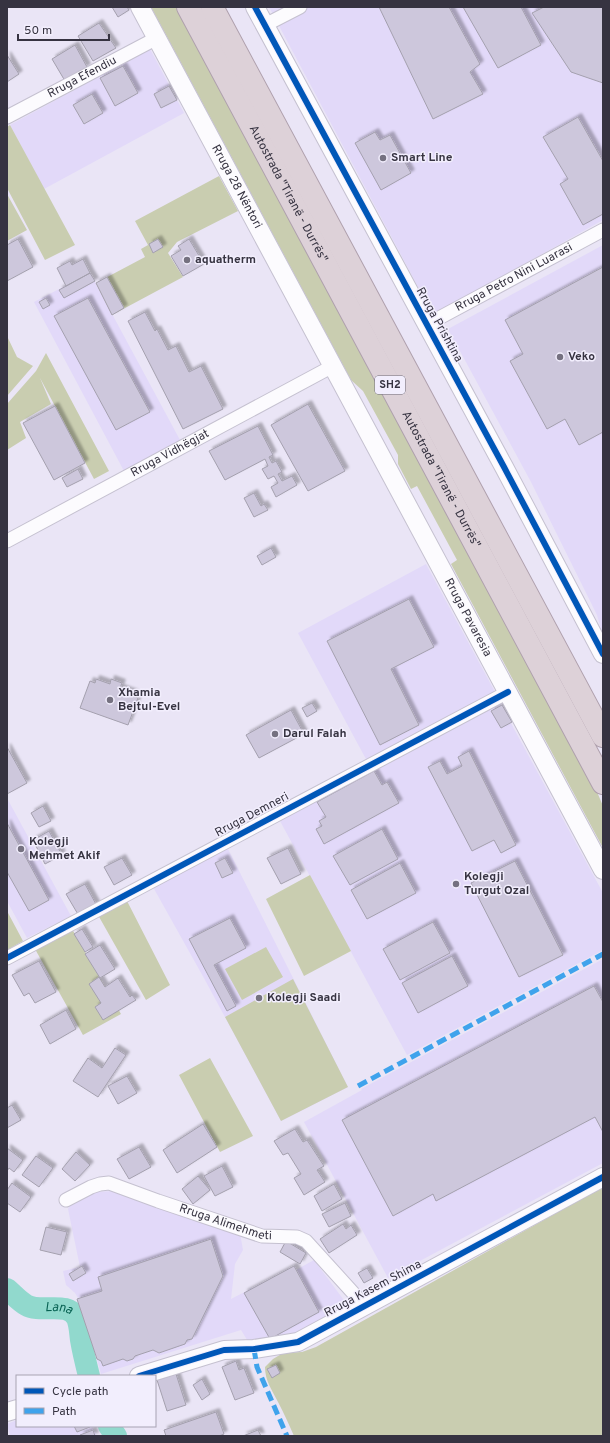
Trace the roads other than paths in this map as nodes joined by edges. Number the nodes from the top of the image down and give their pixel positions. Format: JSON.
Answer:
{"nodes":[{"id":1,"x":140,"y":7,"type":"edge"},
{"id":2,"x":188,"y":7,"type":"edge"},
{"id":3,"x":212,"y":7,"type":"edge"},
{"id":4,"x":255,"y":7,"type":"edge"},
{"id":5,"x":300,"y":7,"type":"edge"},
{"id":6,"x":265,"y":25,"type":"junction"},
{"id":7,"x":157,"y":38,"type":"junction"},
{"id":8,"x":7,"y":117,"type":"edge"},
{"id":9,"x":603,"y":230,"type":"edge"},
{"id":10,"x":426,"y":325,"type":"junction"},
{"id":11,"x":333,"y":366,"type":"junction"},
{"id":12,"x":7,"y":541,"type":"edge"},
{"id":13,"x":603,"y":654,"type":"edge"},
{"id":14,"x":508,"y":692,"type":"junction"},
{"id":15,"x":603,"y":736,"type":"edge"},
{"id":16,"x":603,"y":783,"type":"edge"},
{"id":17,"x":603,"y":870,"type":"edge"},
{"id":18,"x":7,"y":958,"type":"edge"},
{"id":19,"x":603,"y":1177,"type":"edge"},
{"id":20,"x":66,"y":1200,"type":"dead end"},
{"id":21,"x":365,"y":1306,"type":"junction"},
{"id":22,"x":142,"y":1375,"type":"edge"}],
"edges":[{"from":1,"to":7,"type":"main road","name":"Rruga 28 Nëntori"},
{"from":2,"to":16,"type":"highway","name":"Autostrada \"Tiranë - Durrës\"","number":"SH2"},
{"from":3,"to":15,"type":"highway","name":"Autostrada \"Tiranë - Durrës\"","number":"SH2"},
{"from":4,"to":6,"type":"main road","name":"Rruga Prishtina"},
{"from":5,"to":6,"type":"street"},
{"from":6,"to":10,"type":"main road","name":"Rruga Prishtina"},
{"from":7,"to":8,"type":"street","name":"Rruga Efendiu"},
{"from":7,"to":11,"type":"main road","name":"Rruga 28 Nëntori"},
{"from":9,"to":10,"type":"street","name":"Rruga Petro Nini Luarasi"},
{"from":10,"to":13,"type":"main road","name":"Rruga Prishtina"},
{"from":11,"to":12,"type":"street","name":"Rruga Vidhëgjat"},
{"from":11,"to":14,"type":"main road","name":"Rruga Pavaresia"},
{"from":14,"to":17,"type":"main road","name":"Rruga Pavaresia"},
{"from":14,"to":18,"type":"street","name":"Rruga Demneri"},
{"from":19,"to":21,"type":"main road","name":"Rruga Kasem Shima"},
{"from":20,"to":21,"type":"street","name":"Rruga Alimehmeti"},
{"from":21,"to":22,"type":"main road","name":"Rruga Kasem Shima"}]}
